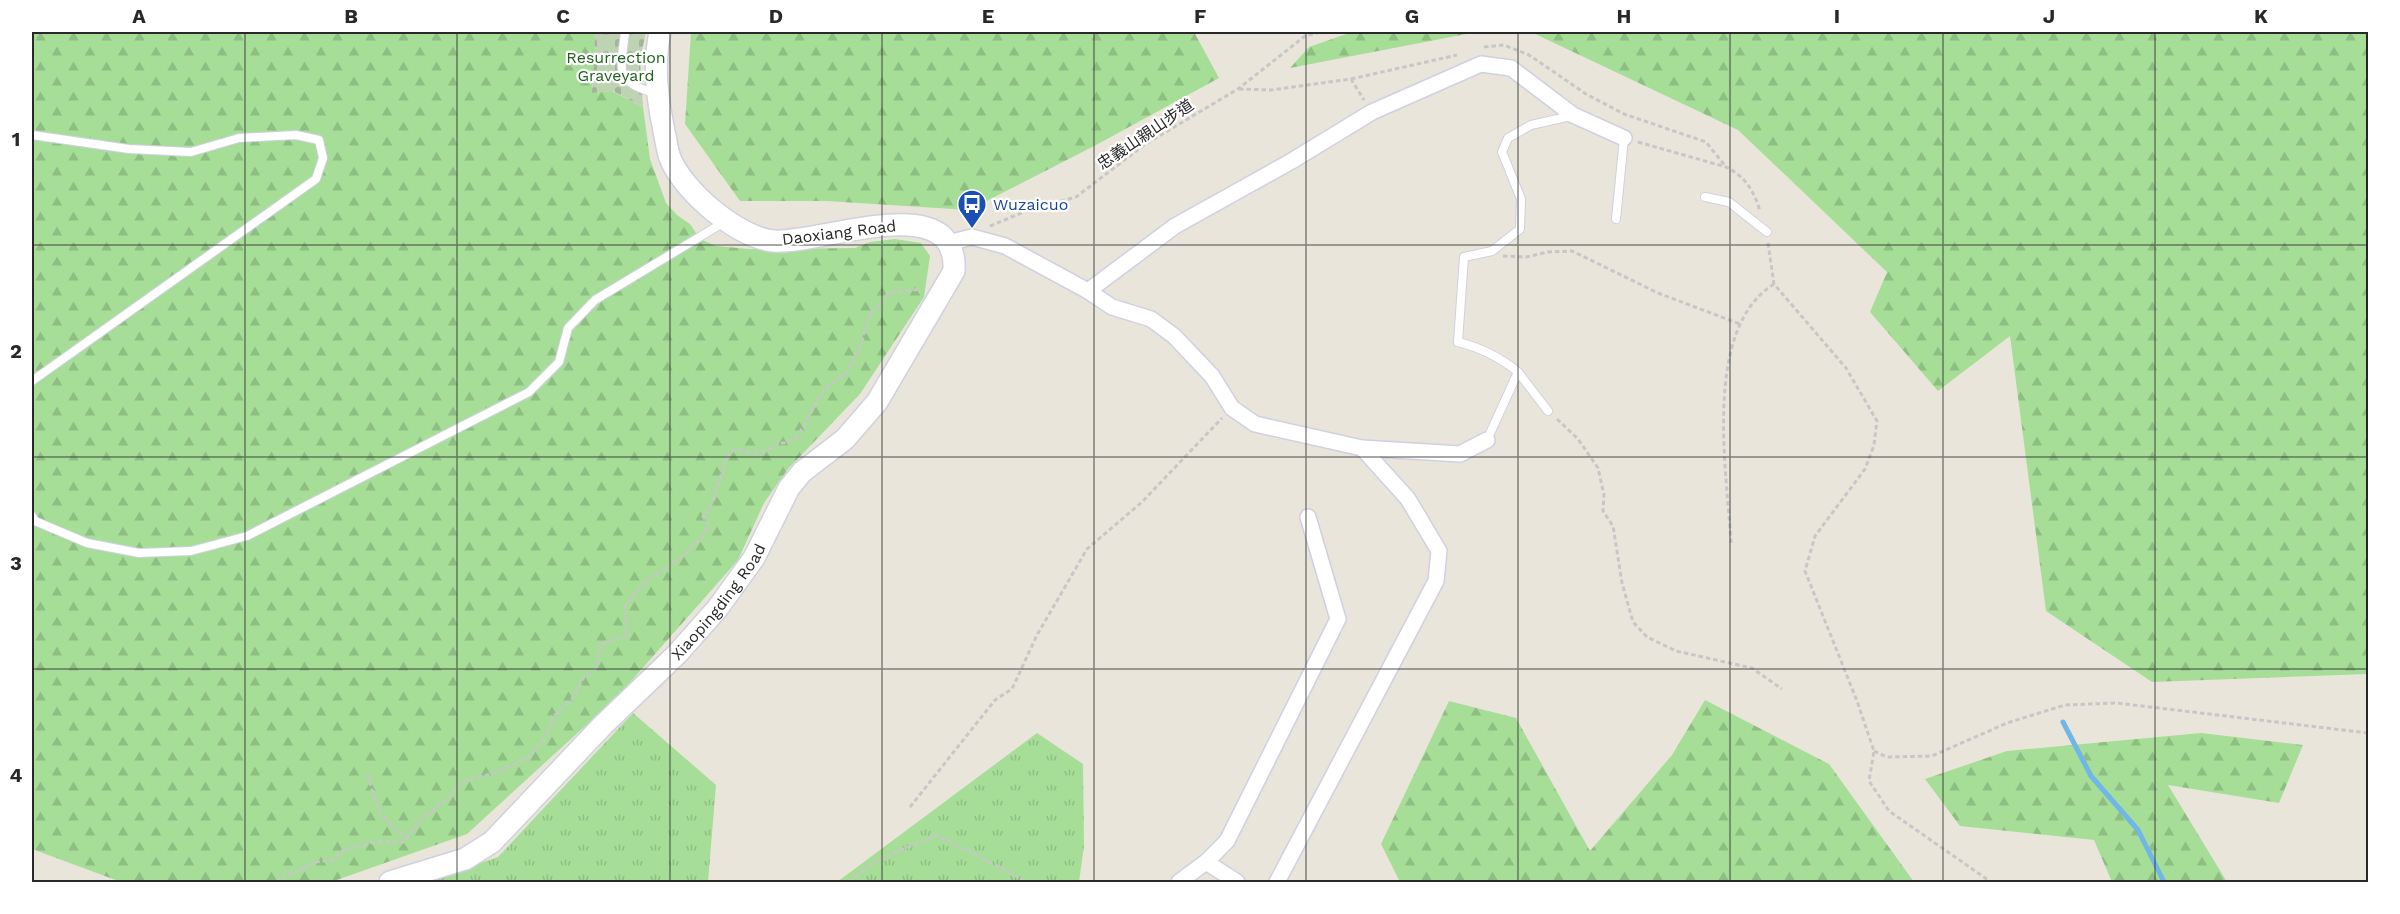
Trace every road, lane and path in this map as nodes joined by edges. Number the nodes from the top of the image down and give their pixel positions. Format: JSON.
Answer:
{"nodes":[{"id":1,"x":626,"y":32,"type":"edge"},
{"id":2,"x":660,"y":32,"type":"edge"},
{"id":3,"x":1321,"y":32,"type":"edge"},
{"id":4,"x":1238,"y":88,"type":"junction"},
{"id":5,"x":657,"y":93,"type":"junction"},
{"id":6,"x":1372,"y":112,"type":"junction"},
{"id":7,"x":1573,"y":115,"type":"junction"},
{"id":8,"x":32,"y":135,"type":"edge"},
{"id":9,"x":1624,"y":138,"type":"junction"},
{"id":10,"x":1705,"y":197,"type":"dead end"},
{"id":11,"x":1616,"y":219,"type":"dead end"},
{"id":12,"x":727,"y":220,"type":"junction"},
{"id":13,"x":1767,"y":232,"type":"junction"},
{"id":14,"x":972,"y":237,"type":"junction"},
{"id":15,"x":948,"y":243,"type":"junction"},
{"id":16,"x":1492,"y":251,"type":"junction"},
{"id":17,"x":1774,"y":284,"type":"junction"},
{"id":18,"x":946,"y":286,"type":"junction"},
{"id":19,"x":1089,"y":291,"type":"junction"},
{"id":20,"x":1740,"y":324,"type":"junction"},
{"id":21,"x":1518,"y":372,"type":"junction"},
{"id":22,"x":32,"y":381,"type":"edge"},
{"id":23,"x":1232,"y":408,"type":"junction"},
{"id":24,"x":1548,"y":411,"type":"joint"},
{"id":25,"x":1487,"y":440,"type":"joint"},
{"id":26,"x":1362,"y":448,"type":"junction"},
{"id":27,"x":32,"y":516,"type":"edge"},
{"id":28,"x":1308,"y":517,"type":"dead end"},
{"id":29,"x":1731,"y":543,"type":"dead end"},
{"id":30,"x":1782,"y":688,"type":"dead end"},
{"id":31,"x":2368,"y":733,"type":"edge"},
{"id":32,"x":1874,"y":751,"type":"junction"},
{"id":33,"x":368,"y":774,"type":"dead end"},
{"id":34,"x":910,"y":807,"type":"dead end"},
{"id":35,"x":407,"y":838,"type":"junction"},
{"id":36,"x":1206,"y":862,"type":"junction"},
{"id":37,"x":219,"y":882,"type":"edge"},
{"id":38,"x":238,"y":882,"type":"edge"},
{"id":39,"x":276,"y":882,"type":"edge"},
{"id":40,"x":390,"y":882,"type":"edge"},
{"id":41,"x":850,"y":882,"type":"edge"},
{"id":42,"x":1028,"y":882,"type":"edge"},
{"id":43,"x":1179,"y":882,"type":"edge"},
{"id":44,"x":1237,"y":882,"type":"edge"},
{"id":45,"x":1277,"y":882,"type":"edge"},
{"id":46,"x":1991,"y":882,"type":"edge"}],
"edges":[{"from":1,"to":5,"type":"lane"},
{"from":2,"to":5,"type":"street","name":"Daoxiang Road"},
{"from":3,"to":4,"type":"path","name":"忠義山親山步道"},
{"from":4,"to":6,"type":"path"},
{"from":4,"to":14,"type":"path","name":"忠義山親山步道"},
{"from":5,"to":12,"type":"street","name":"Daoxiang Road"},
{"from":6,"to":7,"type":"street"},
{"from":6,"to":19,"type":"street"},
{"from":7,"to":9,"type":"street"},
{"from":7,"to":16,"type":"lane"},
{"from":8,"to":22,"type":"lane"},
{"from":9,"to":11,"type":"lane"},
{"from":9,"to":13,"type":"path"},
{"from":10,"to":13,"type":"lane"},
{"from":12,"to":15,"type":"street","name":"Daoxiang Road"},
{"from":12,"to":27,"type":"lane"},
{"from":13,"to":17,"type":"path"},
{"from":14,"to":15,"type":"street"},
{"from":14,"to":19,"type":"street"},
{"from":15,"to":18,"type":"street","name":"Xiaopingding Road"},
{"from":16,"to":20,"type":"path"},
{"from":16,"to":21,"type":"lane"},
{"from":17,"to":20,"type":"path"},
{"from":17,"to":32,"type":"path"},
{"from":18,"to":35,"type":"path"},
{"from":18,"to":40,"type":"street","name":"Xiaopingding Road"},
{"from":19,"to":23,"type":"street"},
{"from":20,"to":29,"type":"path"},
{"from":21,"to":24,"type":"lane"},
{"from":21,"to":25,"type":"lane"},
{"from":23,"to":26,"type":"street"},
{"from":23,"to":34,"type":"path"},
{"from":24,"to":30,"type":"path"},
{"from":25,"to":26,"type":"street"},
{"from":26,"to":45,"type":"street"},
{"from":28,"to":36,"type":"street"},
{"from":31,"to":32,"type":"path"},
{"from":32,"to":46,"type":"path"},
{"from":33,"to":35,"type":"path"},
{"from":35,"to":39,"type":"path"},
{"from":36,"to":43,"type":"street"},
{"from":36,"to":44,"type":"street"},
{"from":37,"to":38,"type":"path"},
{"from":41,"to":42,"type":"path"}]}
